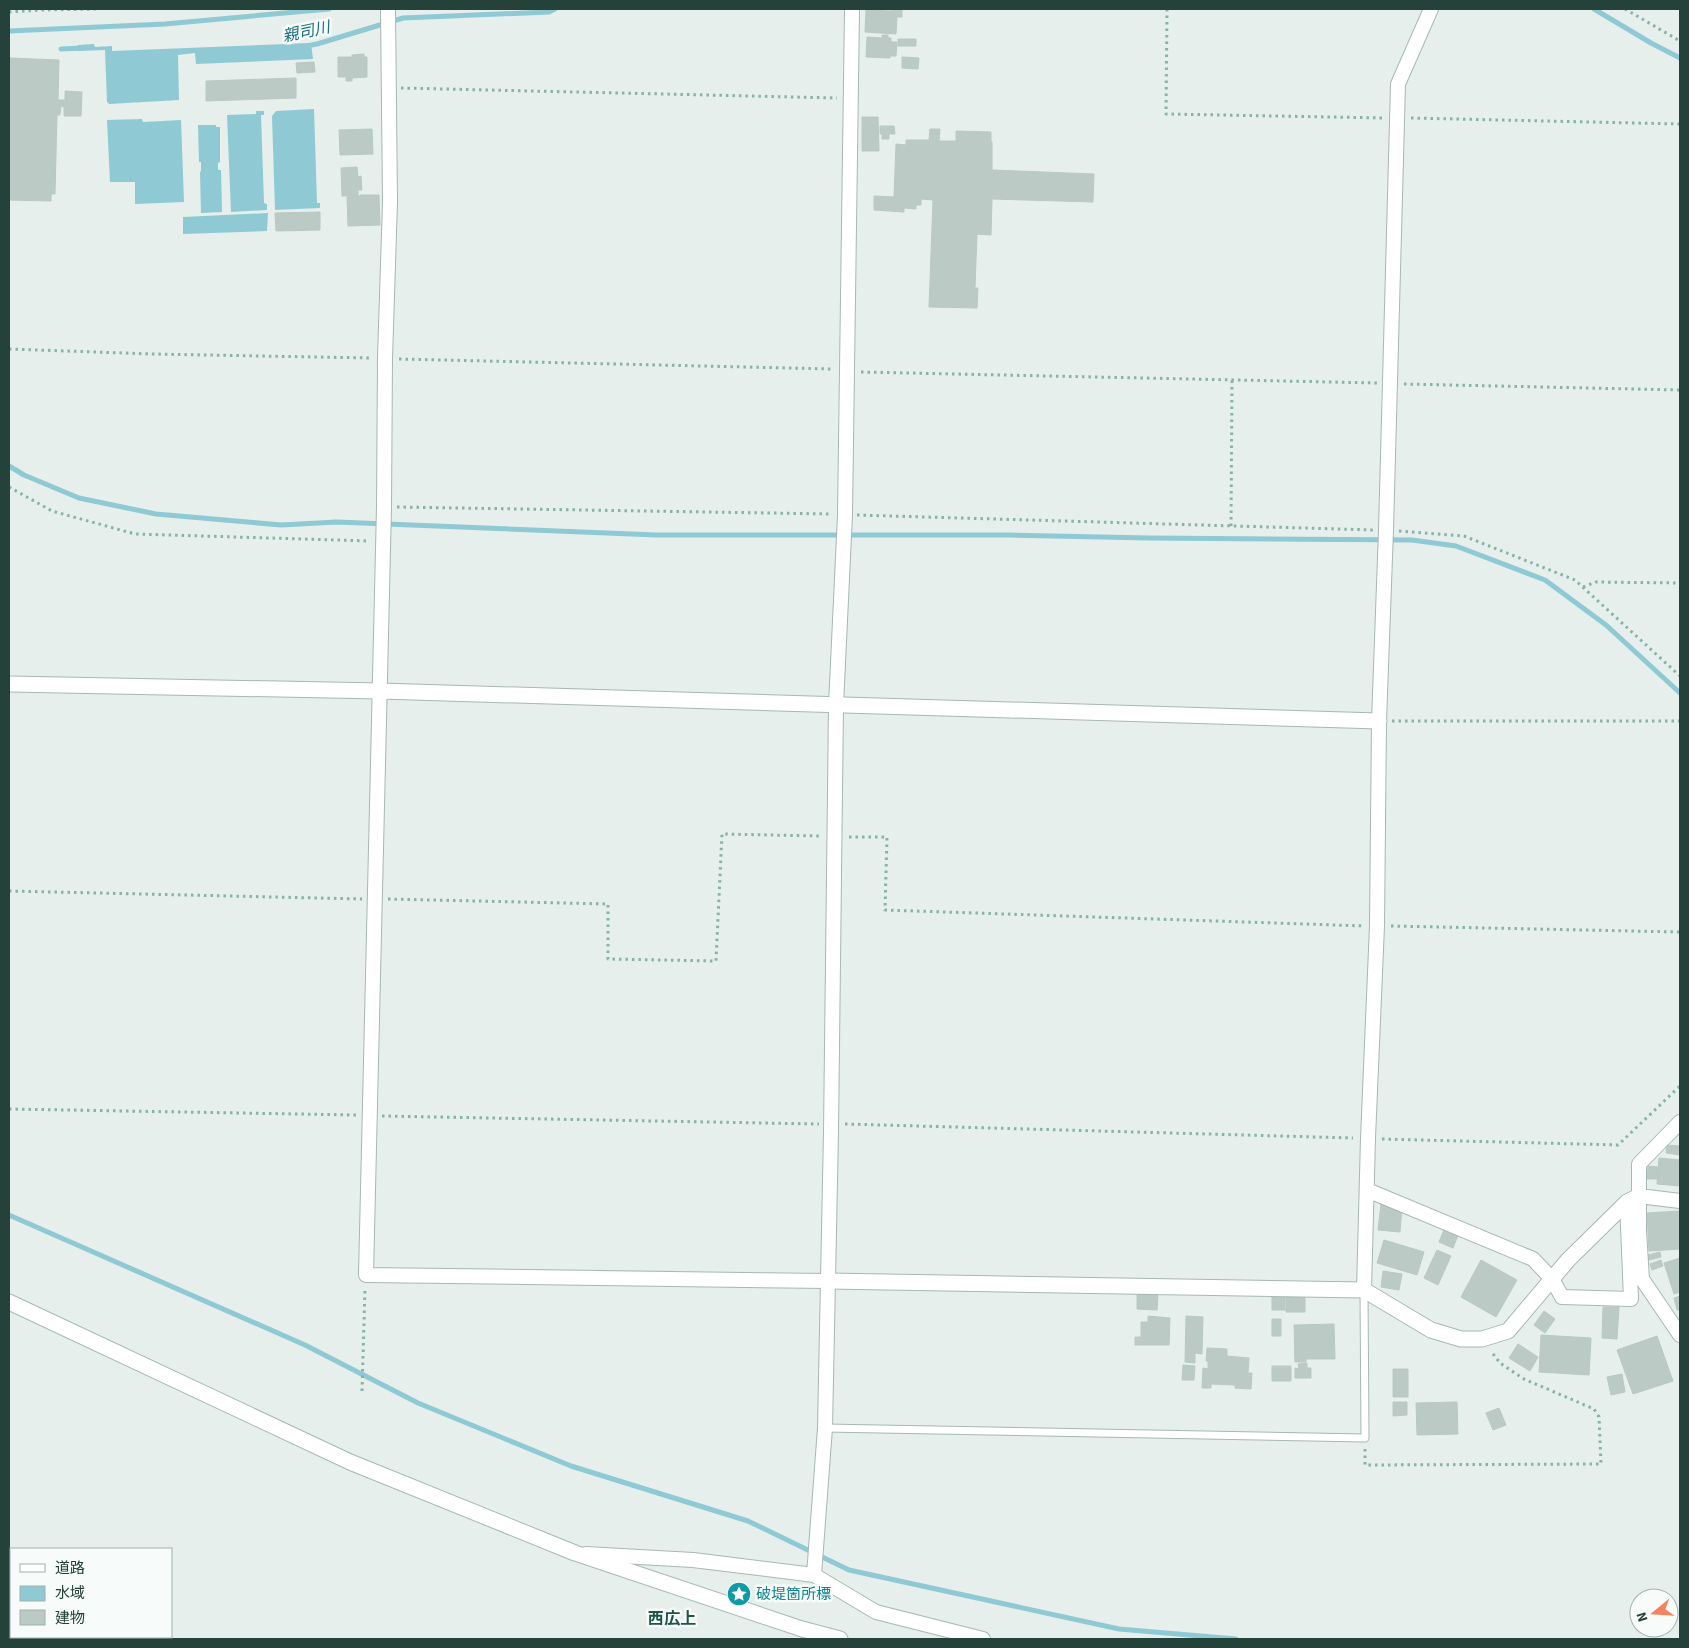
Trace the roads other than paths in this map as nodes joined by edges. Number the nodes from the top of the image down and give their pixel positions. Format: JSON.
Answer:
{"nodes":[{"id":1,"x":388,"y":9,"type":"edge"},
{"id":2,"x":852,"y":9,"type":"edge"},
{"id":3,"x":1431,"y":9,"type":"edge"},
{"id":4,"x":9,"y":684,"type":"edge"},
{"id":5,"x":380,"y":691,"type":"junction"},
{"id":6,"x":836,"y":705,"type":"junction"},
{"id":7,"x":1378,"y":720,"type":"junction"},
{"id":8,"x":1680,"y":1122,"type":"edge"},
{"id":9,"x":1367,"y":1190,"type":"junction"},
{"id":10,"x":1633,"y":1199,"type":"junction"},
{"id":11,"x":1680,"y":1201,"type":"edge"},
{"id":12,"x":1552,"y":1279,"type":"junction"},
{"id":13,"x":828,"y":1281,"type":"junction"},
{"id":14,"x":1364,"y":1290,"type":"junction"},
{"id":15,"x":9,"y":1302,"type":"edge"},
{"id":16,"x":1680,"y":1335,"type":"edge"},
{"id":17,"x":825,"y":1428,"type":"junction"},
{"id":18,"x":575,"y":1553,"type":"junction"},
{"id":19,"x":814,"y":1575,"type":"junction"},
{"id":20,"x":840,"y":1639,"type":"edge"},
{"id":21,"x":983,"y":1639,"type":"edge"}],
"edges":[{"from":1,"to":5,"type":"street"},
{"from":2,"to":6,"type":"street"},
{"from":3,"to":7,"type":"street"},
{"from":4,"to":5,"type":"street"},
{"from":5,"to":6,"type":"street"},
{"from":5,"to":13,"type":"street"},
{"from":6,"to":7,"type":"street"},
{"from":6,"to":13,"type":"street"},
{"from":7,"to":9,"type":"street"},
{"from":8,"to":10,"type":"street"},
{"from":9,"to":12,"type":"street"},
{"from":9,"to":14,"type":"street"},
{"from":10,"to":11,"type":"street"},
{"from":10,"to":12,"type":"street"},
{"from":10,"to":12,"type":"street"},
{"from":10,"to":16,"type":"street"},
{"from":12,"to":14,"type":"street"},
{"from":13,"to":14,"type":"street"},
{"from":13,"to":17,"type":"street"},
{"from":14,"to":17,"type":"lane"},
{"from":15,"to":18,"type":"street"},
{"from":17,"to":19,"type":"street"},
{"from":18,"to":19,"type":"street"},
{"from":18,"to":20,"type":"street"},
{"from":19,"to":21,"type":"street"}]}
